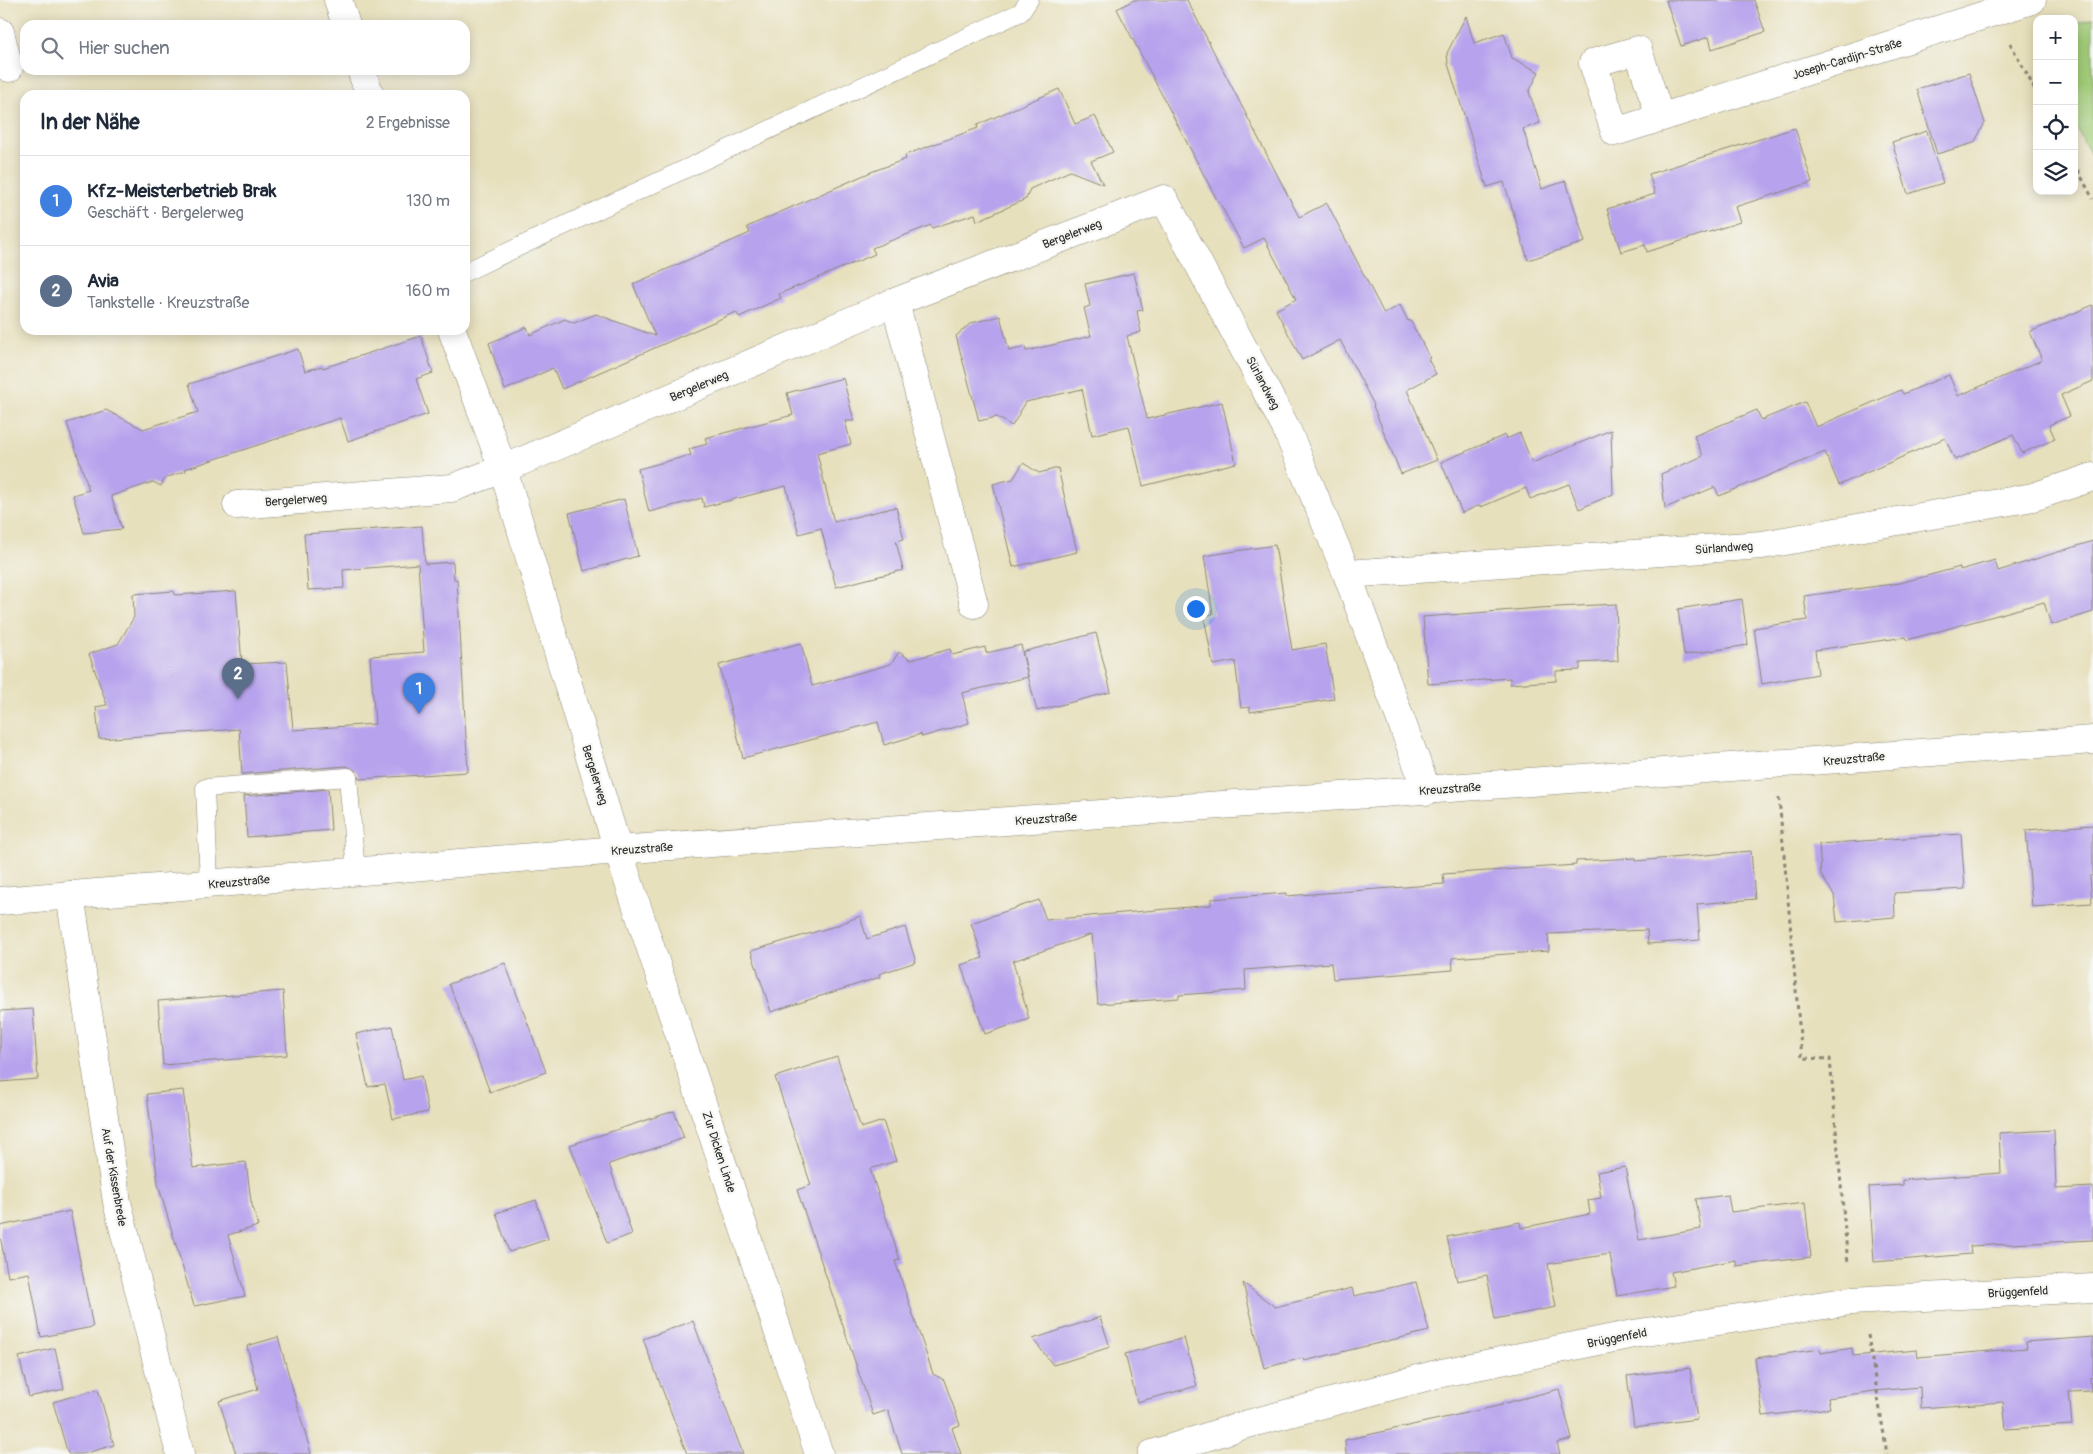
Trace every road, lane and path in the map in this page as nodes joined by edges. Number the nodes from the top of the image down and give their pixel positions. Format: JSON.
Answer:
{"nodes":[{"id":1,"x":338,"y":0,"type":"edge"},
{"id":2,"x":1029,"y":0,"type":"edge"},
{"id":3,"x":2032,"y":0,"type":"edge"},
{"id":4,"x":1994,"y":13,"type":"junction"},
{"id":5,"x":344,"y":20,"type":"edge"},
{"id":6,"x":0,"y":32,"type":"edge"},
{"id":7,"x":11,"y":68,"type":"edge"},
{"id":8,"x":363,"y":75,"type":"edge"},
{"id":9,"x":2033,"y":86,"type":"edge"},
{"id":10,"x":368,"y":90,"type":"edge"},
{"id":11,"x":1660,"y":117,"type":"dead end"},
{"id":12,"x":2078,"y":171,"type":"edge"},
{"id":13,"x":2093,"y":198,"type":"edge"},
{"id":14,"x":1164,"y":199,"type":"joint"},
{"id":15,"x":470,"y":270,"type":"edge"},
{"id":16,"x":895,"y":302,"type":"junction"},
{"id":17,"x":454,"y":335,"type":"edge"},
{"id":18,"x":503,"y":469,"type":"junction"},
{"id":19,"x":2093,"y":477,"type":"edge"},
{"id":20,"x":237,"y":505,"type":"dead end"},
{"id":21,"x":1347,"y":574,"type":"junction"},
{"id":22,"x":974,"y":604,"type":"dead end"},
{"id":23,"x":2093,"y":740,"type":"edge"},
{"id":24,"x":1776,"y":765,"type":"junction"},
{"id":25,"x":1427,"y":791,"type":"junction"},
{"id":26,"x":618,"y":850,"type":"junction"},
{"id":27,"x":356,"y":872,"type":"junction"},
{"id":28,"x":209,"y":884,"type":"junction"},
{"id":29,"x":70,"y":895,"type":"junction"},
{"id":30,"x":0,"y":901,"type":"edge"},
{"id":31,"x":2093,"y":1288,"type":"edge"},
{"id":32,"x":1857,"y":1301,"type":"junction"},
{"id":33,"x":180,"y":1454,"type":"edge"},
{"id":34,"x":819,"y":1454,"type":"edge"},
{"id":35,"x":1152,"y":1454,"type":"edge"},
{"id":36,"x":1887,"y":1454,"type":"edge"}],
"edges":[{"from":1,"to":5,"type":"street"},
{"from":2,"to":15,"type":"lane"},
{"from":3,"to":4,"type":"street","name":"Joseph-Cardijn-Straße"},
{"from":4,"to":9,"type":"path"},
{"from":4,"to":11,"type":"street","name":"Joseph-Cardijn-Straße"},
{"from":6,"to":7,"type":"street"},
{"from":8,"to":10,"type":"street"},
{"from":12,"to":13,"type":"path"},
{"from":14,"to":16,"type":"street","name":"Bergelerweg"},
{"from":14,"to":21,"type":"street","name":"Sürlandweg"},
{"from":16,"to":18,"type":"street","name":"Bergelerweg"},
{"from":16,"to":22,"type":"street"},
{"from":17,"to":18,"type":"street","name":"Bergelerweg"},
{"from":18,"to":20,"type":"street","name":"Bergelerweg"},
{"from":18,"to":26,"type":"street","name":"Bergelerweg"},
{"from":19,"to":21,"type":"street","name":"Sürlandweg"},
{"from":21,"to":25,"type":"street","name":"Sürlandweg"},
{"from":23,"to":24,"type":"street","name":"Kreuzstraße"},
{"from":24,"to":25,"type":"street","name":"Kreuzstraße"},
{"from":24,"to":32,"type":"path"},
{"from":25,"to":26,"type":"street","name":"Kreuzstraße"},
{"from":26,"to":27,"type":"street","name":"Kreuzstraße"},
{"from":26,"to":34,"type":"street","name":"Zur Dicken Linde"},
{"from":27,"to":28,"type":"street","name":"Kreuzstraße"},
{"from":27,"to":28,"type":"lane"},
{"from":28,"to":29,"type":"street","name":"Kreuzstraße"},
{"from":29,"to":30,"type":"street","name":"Kreuzstraße"},
{"from":29,"to":33,"type":"street","name":"Auf der Kissenbrede"},
{"from":31,"to":32,"type":"street","name":"Brüggenfeld"},
{"from":32,"to":35,"type":"street","name":"Brüggenfeld"},
{"from":32,"to":36,"type":"path"}]}
